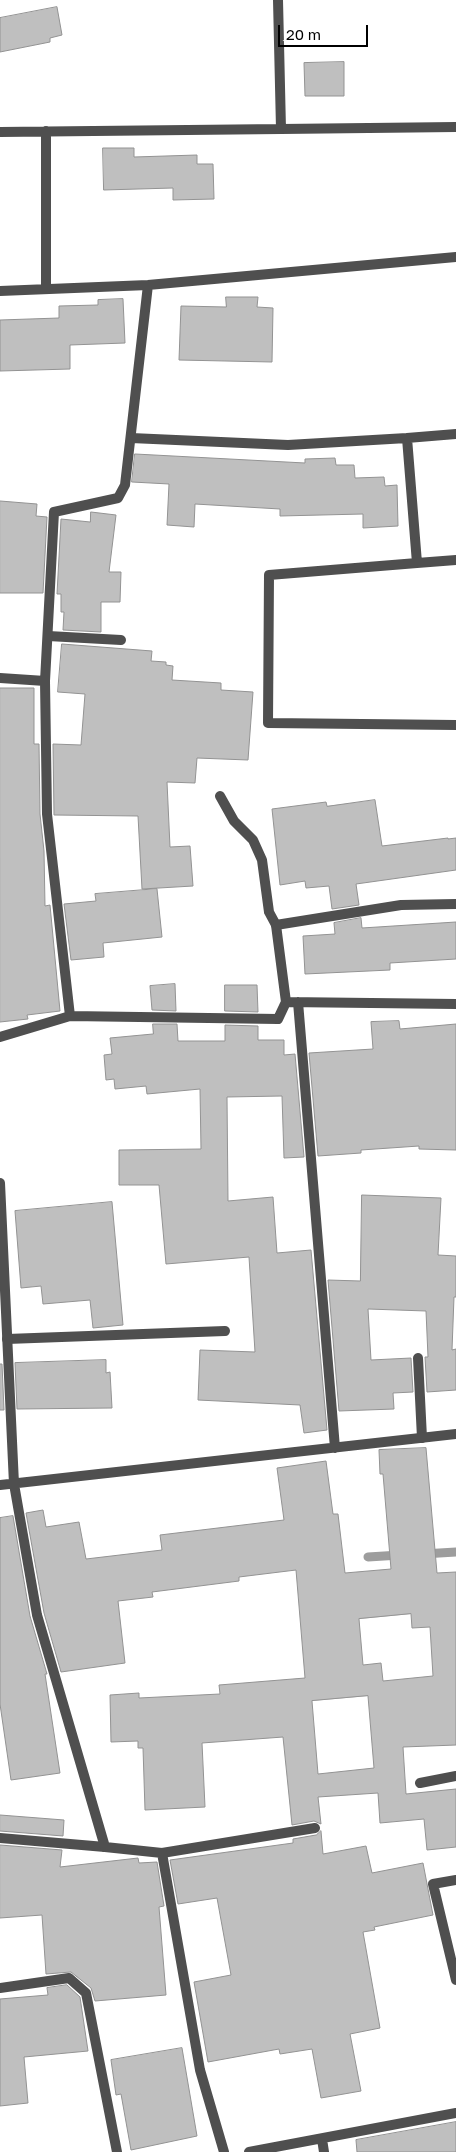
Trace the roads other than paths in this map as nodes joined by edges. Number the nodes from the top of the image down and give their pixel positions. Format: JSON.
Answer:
{"nodes":[{"id":1,"x":278,"y":0,"type":"edge"},
{"id":2,"x":456,"y":127,"type":"edge"},
{"id":3,"x":281,"y":129,"type":"junction"},
{"id":4,"x":46,"y":131,"type":"junction"},
{"id":5,"x":0,"y":132,"type":"edge"},
{"id":6,"x":456,"y":257,"type":"edge"},
{"id":7,"x":148,"y":285,"type":"junction"},
{"id":8,"x":46,"y":289,"type":"junction"},
{"id":9,"x":0,"y":291,"type":"edge"},
{"id":10,"x":456,"y":434,"type":"edge"},
{"id":11,"x":131,"y":438,"type":"junction"},
{"id":12,"x":407,"y":438,"type":"junction"},
{"id":13,"x":456,"y":560,"type":"edge"},
{"id":14,"x":417,"y":563,"type":"junction"},
{"id":15,"x":48,"y":636,"type":"junction"},
{"id":16,"x":121,"y":640,"type":"dead end"},
{"id":17,"x":0,"y":678,"type":"edge"},
{"id":18,"x":45,"y":681,"type":"junction"},
{"id":19,"x":456,"y":725,"type":"edge"},
{"id":20,"x":220,"y":796,"type":"dead end"},
{"id":21,"x":456,"y":904,"type":"edge"},
{"id":22,"x":276,"y":925,"type":"junction"},
{"id":23,"x":286,"y":1002,"type":"junction"},
{"id":24,"x":298,"y":1002,"type":"junction"},
{"id":25,"x":456,"y":1004,"type":"edge"},
{"id":26,"x":70,"y":1016,"type":"junction"},
{"id":27,"x":0,"y":1037,"type":"edge"},
{"id":28,"x":0,"y":1183,"type":"edge"},
{"id":29,"x":225,"y":1331,"type":"dead end"},
{"id":30,"x":5,"y":1336,"type":"edge"},
{"id":31,"x":418,"y":1358,"type":"dead end"},
{"id":32,"x":456,"y":1434,"type":"edge"},
{"id":33,"x":422,"y":1438,"type":"junction"},
{"id":34,"x":335,"y":1448,"type":"junction"},
{"id":35,"x":14,"y":1484,"type":"junction"},
{"id":36,"x":0,"y":1485,"type":"edge"},
{"id":37,"x":456,"y":1776,"type":"edge"},
{"id":38,"x":420,"y":1783,"type":"dead end"},
{"id":39,"x":315,"y":1828,"type":"dead end"},
{"id":40,"x":0,"y":1838,"type":"edge"},
{"id":41,"x":105,"y":1847,"type":"junction"},
{"id":42,"x":162,"y":1852,"type":"junction"},
{"id":43,"x":456,"y":1880,"type":"edge"},
{"id":44,"x":456,"y":1980,"type":"edge"},
{"id":45,"x":0,"y":1988,"type":"edge"},
{"id":46,"x":456,"y":2114,"type":"edge"},
{"id":47,"x":322,"y":2139,"type":"junction"},
{"id":48,"x":117,"y":2152,"type":"edge"},
{"id":49,"x":224,"y":2152,"type":"edge"},
{"id":50,"x":249,"y":2152,"type":"edge"},
{"id":51,"x":324,"y":2152,"type":"edge"}],
"edges":[{"from":1,"to":3,"type":"street"},
{"from":2,"to":3,"type":"street"},
{"from":3,"to":4,"type":"street"},
{"from":4,"to":5,"type":"street"},
{"from":4,"to":8,"type":"street"},
{"from":6,"to":7,"type":"street"},
{"from":7,"to":8,"type":"street"},
{"from":7,"to":11,"type":"street"},
{"from":8,"to":9,"type":"street"},
{"from":10,"to":12,"type":"street"},
{"from":11,"to":12,"type":"street"},
{"from":11,"to":15,"type":"street"},
{"from":12,"to":14,"type":"street"},
{"from":13,"to":14,"type":"street"},
{"from":14,"to":19,"type":"street"},
{"from":15,"to":16,"type":"street"},
{"from":15,"to":18,"type":"street"},
{"from":17,"to":18,"type":"street"},
{"from":18,"to":26,"type":"street"},
{"from":20,"to":22,"type":"street"},
{"from":21,"to":22,"type":"street"},
{"from":22,"to":23,"type":"street"},
{"from":23,"to":24,"type":"street"},
{"from":23,"to":26,"type":"street"},
{"from":24,"to":25,"type":"street"},
{"from":24,"to":34,"type":"street"},
{"from":26,"to":27,"type":"street"},
{"from":28,"to":30,"type":"street"},
{"from":29,"to":30,"type":"street"},
{"from":30,"to":35,"type":"street"},
{"from":31,"to":33,"type":"street"},
{"from":32,"to":33,"type":"street"},
{"from":33,"to":34,"type":"street"},
{"from":34,"to":35,"type":"street"},
{"from":35,"to":36,"type":"street"},
{"from":35,"to":41,"type":"street"},
{"from":37,"to":38,"type":"street"},
{"from":39,"to":42,"type":"street"},
{"from":40,"to":41,"type":"street"},
{"from":41,"to":42,"type":"street"},
{"from":42,"to":49,"type":"street"},
{"from":43,"to":44,"type":"street"},
{"from":45,"to":48,"type":"street"},
{"from":46,"to":47,"type":"street"},
{"from":47,"to":50,"type":"street"},
{"from":47,"to":51,"type":"street"}]}
